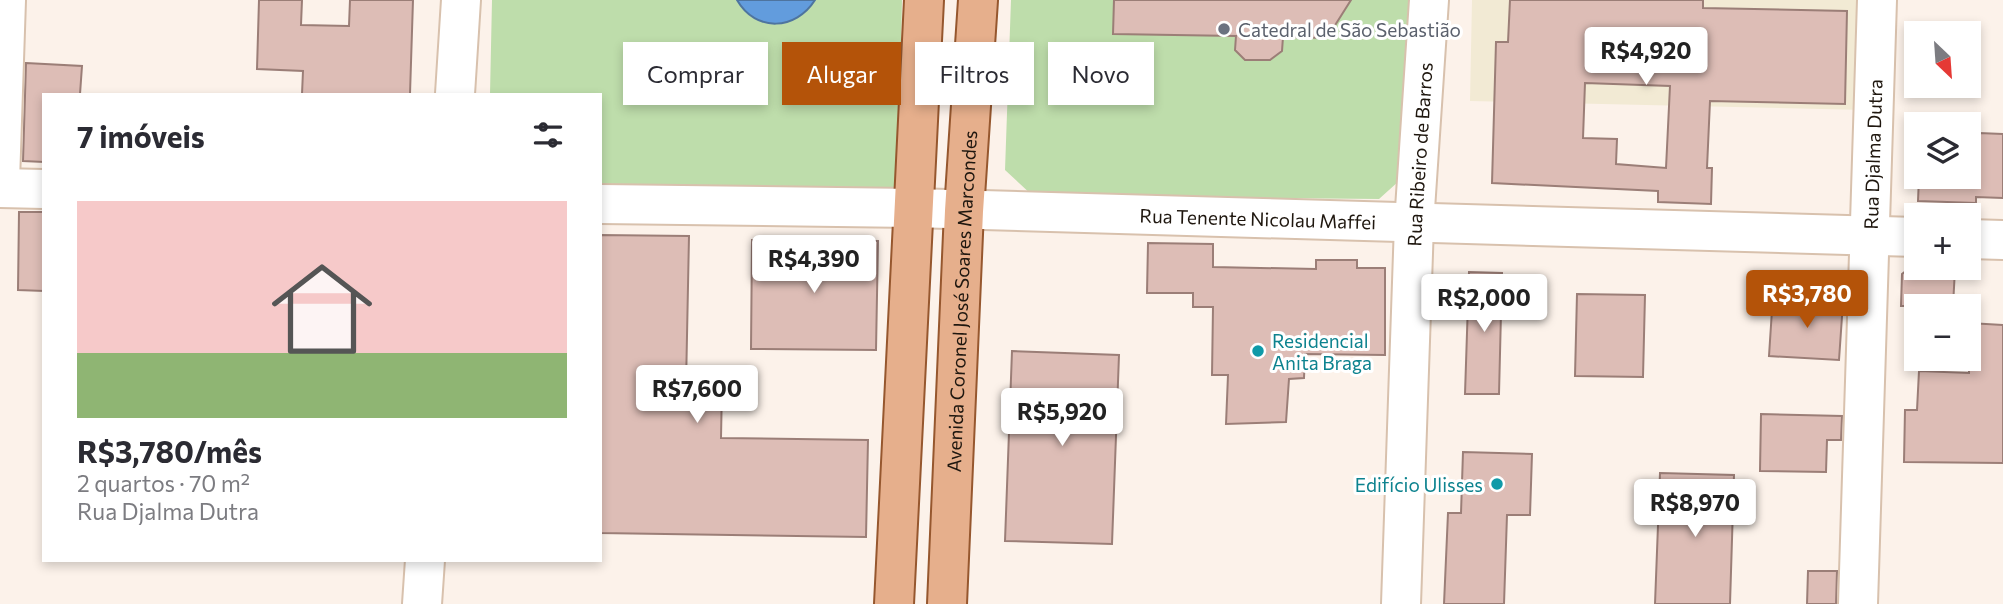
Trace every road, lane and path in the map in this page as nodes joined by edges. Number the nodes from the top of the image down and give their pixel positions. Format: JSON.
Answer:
{"nodes":[{"id":1,"x":6,"y":0,"type":"edge"},
{"id":2,"x":461,"y":0,"type":"edge"},
{"id":3,"x":924,"y":0,"type":"edge"},
{"id":4,"x":978,"y":0,"type":"edge"},
{"id":5,"x":1429,"y":0,"type":"edge"},
{"id":6,"x":1877,"y":0,"type":"edge"},
{"id":7,"x":455,"y":93,"type":"edge"},
{"id":8,"x":0,"y":181,"type":"edge"},
{"id":9,"x":0,"y":188,"type":"edge"},
{"id":10,"x":42,"y":189,"type":"edge"},
{"id":11,"x":602,"y":204,"type":"edge"},
{"id":12,"x":913,"y":208,"type":"junction"},
{"id":13,"x":964,"y":211,"type":"junction"},
{"id":14,"x":1414,"y":225,"type":"junction"},
{"id":15,"x":1868,"y":236,"type":"junction"},
{"id":16,"x":1904,"y":237,"type":"edge"},
{"id":17,"x":1981,"y":239,"type":"edge"},
{"id":18,"x":2003,"y":240,"type":"edge"},
{"id":19,"x":425,"y":562,"type":"edge"},
{"id":20,"x":422,"y":604,"type":"edge"},
{"id":21,"x":894,"y":604,"type":"edge"},
{"id":22,"x":947,"y":604,"type":"edge"},
{"id":23,"x":1401,"y":604,"type":"edge"},
{"id":24,"x":1858,"y":604,"type":"edge"}],
"edges":[{"from":1,"to":8,"type":"street"},
{"from":2,"to":7,"type":"street"},
{"from":3,"to":12,"type":"main road"},
{"from":4,"to":13,"type":"main road","name":"Avenida Coronel José Soares Marcondes"},
{"from":5,"to":14,"type":"street","name":"Rua Ribeiro de Barros"},
{"from":6,"to":15,"type":"street","name":"Rua Djalma Dutra"},
{"from":9,"to":10,"type":"street"},
{"from":11,"to":12,"type":"street","name":"Rua Tenente Nicolau Maffei"},
{"from":12,"to":13,"type":"street","name":"Rua Tenente Nicolau Maffei"},
{"from":12,"to":21,"type":"main road"},
{"from":13,"to":14,"type":"street","name":"Rua Tenente Nicolau Maffei"},
{"from":13,"to":22,"type":"main road","name":"Avenida Coronel José Soares Marcondes"},
{"from":14,"to":15,"type":"street","name":"Rua Tenente Nicolau Maffei"},
{"from":14,"to":23,"type":"street","name":"Rua Ribeiro de Barros"},
{"from":15,"to":16,"type":"street","name":"Rua Tenente Nicolau Maffei"},
{"from":15,"to":24,"type":"street","name":"Rua Djalma Dutra"},
{"from":17,"to":18,"type":"street"},
{"from":19,"to":20,"type":"street"}]}
